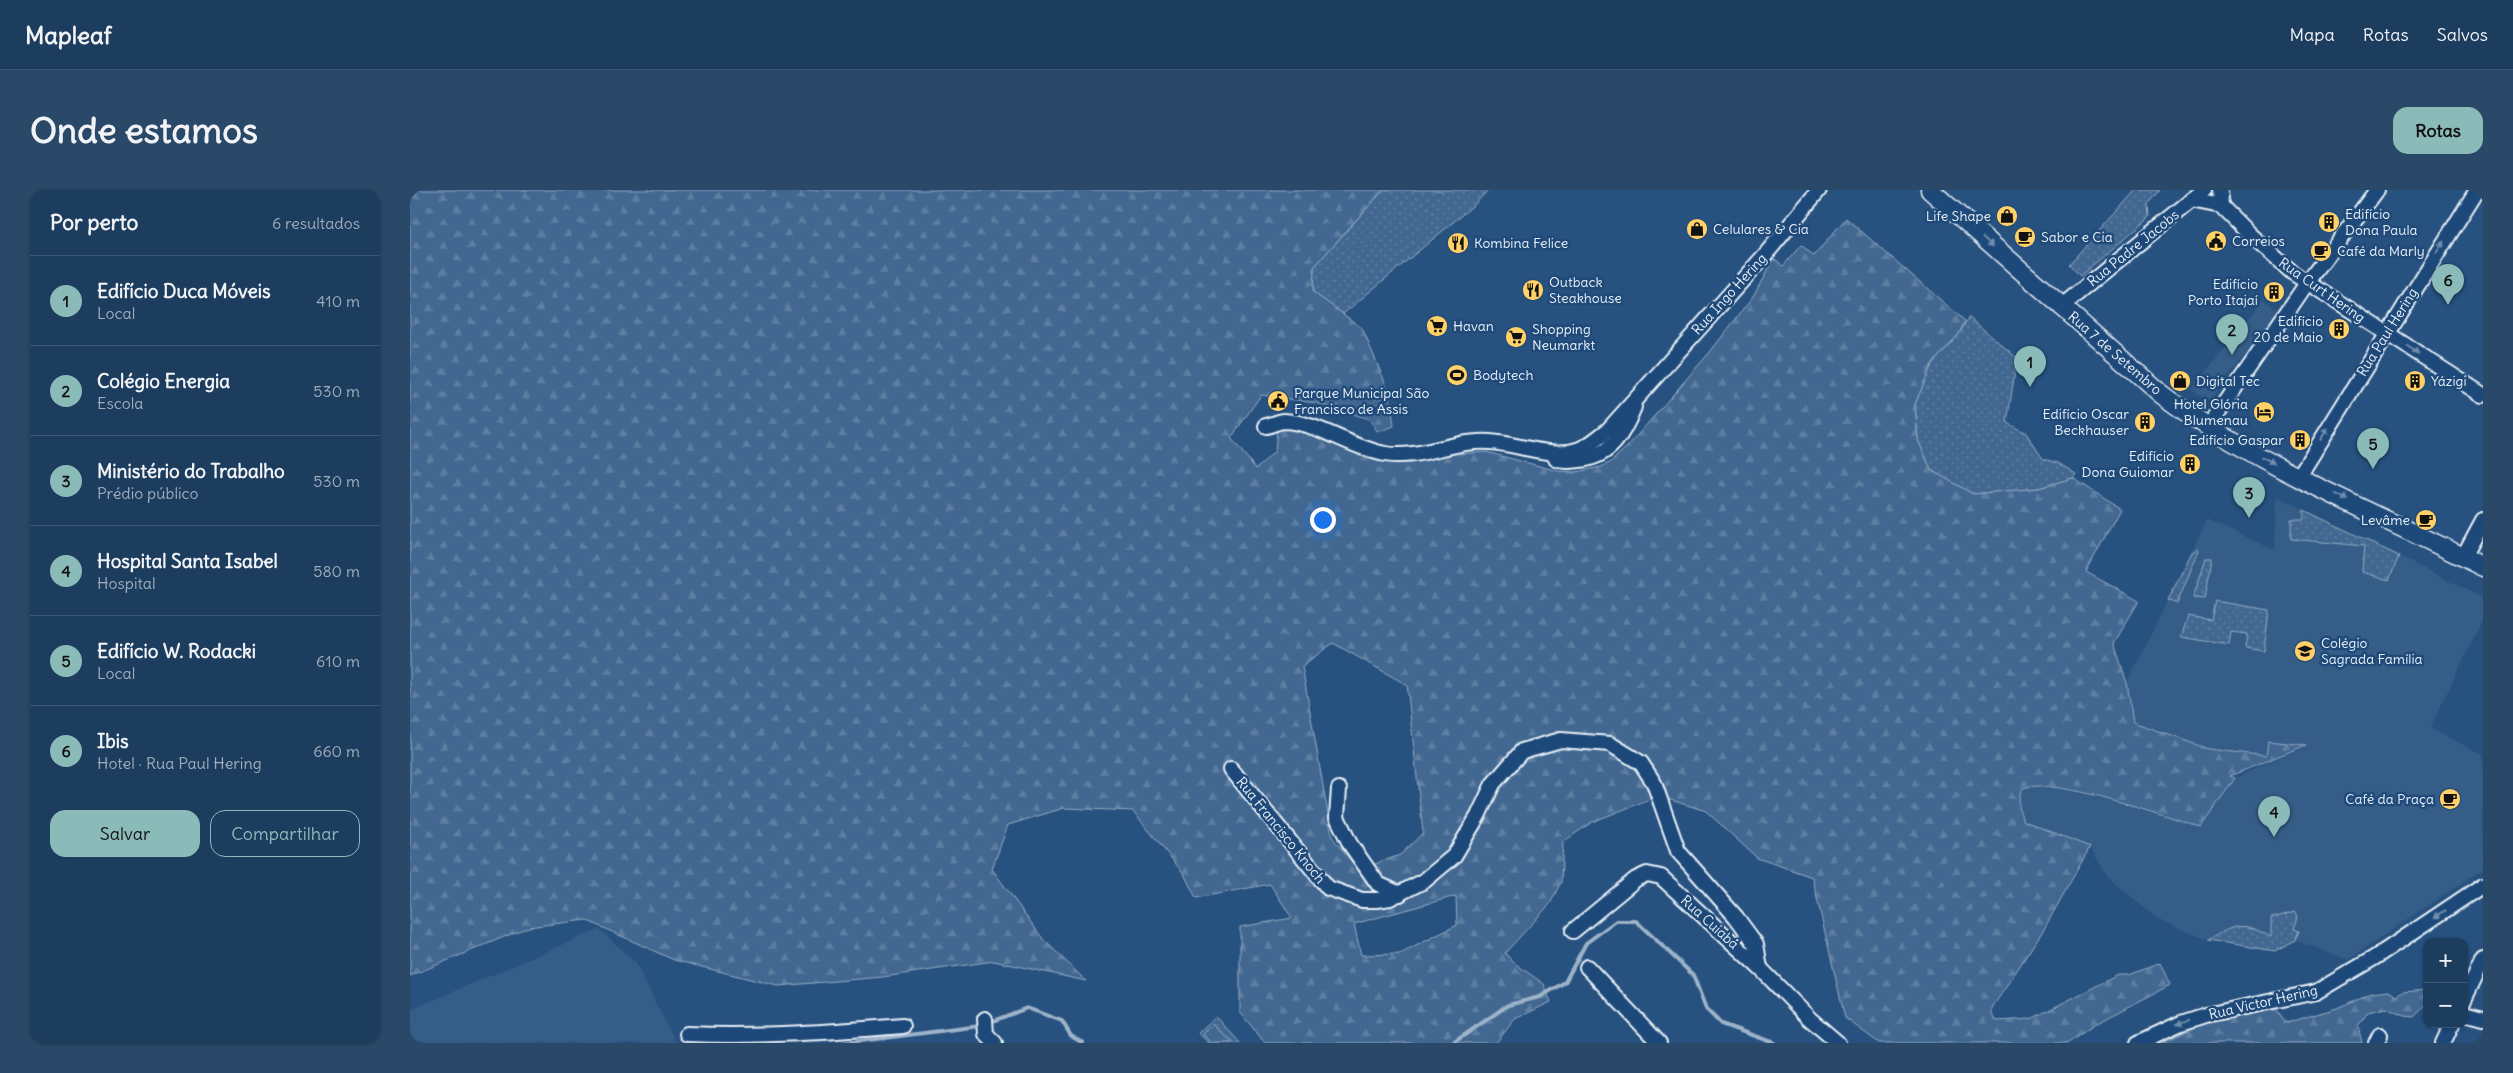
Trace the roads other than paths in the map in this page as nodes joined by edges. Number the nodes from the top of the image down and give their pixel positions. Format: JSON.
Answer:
{"nodes":[{"id":1,"x":1819,"y":190,"type":"edge"},
{"id":2,"x":1930,"y":190,"type":"edge"},
{"id":3,"x":2204,"y":190,"type":"edge"},
{"id":4,"x":2220,"y":190,"type":"edge"},
{"id":5,"x":2377,"y":190,"type":"edge"},
{"id":6,"x":2478,"y":190,"type":"edge"},
{"id":7,"x":2192,"y":200,"type":"junction"},
{"id":8,"x":2221,"y":206,"type":"junction"},
{"id":9,"x":2307,"y":283,"type":"junction"},
{"id":10,"x":2062,"y":306,"type":"junction"},
{"id":11,"x":2386,"y":333,"type":"junction"},
{"id":12,"x":2483,"y":395,"type":"edge"},
{"id":13,"x":1266,"y":426,"type":"dead end"},
{"id":14,"x":2208,"y":427,"type":"junction"},
{"id":15,"x":2298,"y":476,"type":"junction"},
{"id":16,"x":2483,"y":520,"type":"edge"},
{"id":17,"x":2463,"y":557,"type":"junction"},
{"id":18,"x":2483,"y":567,"type":"edge"},
{"id":19,"x":1231,"y":769,"type":"dead end"},
{"id":20,"x":1339,"y":788,"type":"dead end"},
{"id":21,"x":2483,"y":885,"type":"edge"},
{"id":22,"x":1400,"y":894,"type":"junction"},
{"id":23,"x":1573,"y":932,"type":"dead end"},
{"id":24,"x":2483,"y":960,"type":"edge"},
{"id":25,"x":1587,"y":967,"type":"dead end"},
{"id":26,"x":1760,"y":968,"type":"junction"},
{"id":27,"x":2468,"y":992,"type":"edge"},
{"id":28,"x":2468,"y":1014,"type":"edge"},
{"id":29,"x":2483,"y":1018,"type":"edge"},
{"id":30,"x":985,"y":1019,"type":"dead end"},
{"id":31,"x":903,"y":1026,"type":"dead end"},
{"id":32,"x":2450,"y":1028,"type":"edge"},
{"id":33,"x":687,"y":1034,"type":"dead end"},
{"id":34,"x":991,"y":1038,"type":"edge"},
{"id":35,"x":800,"y":1039,"type":"edge"},
{"id":36,"x":1659,"y":1043,"type":"edge"},
{"id":37,"x":1838,"y":1043,"type":"edge"},
{"id":38,"x":2138,"y":1043,"type":"edge"},
{"id":39,"x":2443,"y":1043,"type":"edge"}],
"edges":[{"from":1,"to":13,"type":"street","name":"Rua Ingo Hering"},
{"from":2,"to":10,"type":"main road","name":"Rua 7 de Setembro","one_way":true},
{"from":3,"to":7,"type":"street","name":"Rua Padre Jacobs"},
{"from":4,"to":8,"type":"street"},
{"from":5,"to":9,"type":"street"},
{"from":11,"to":6,"type":"street","name":"Rua Paul Hering","one_way":true},
{"from":7,"to":8,"type":"street"},
{"from":7,"to":10,"type":"street","name":"Rua Padre Jacobs"},
{"from":8,"to":9,"type":"street","name":"Rua Curt Hering"},
{"from":9,"to":11,"type":"street","name":"Rua Curt Hering"},
{"from":9,"to":14,"type":"street"},
{"from":10,"to":14,"type":"main road","name":"Rua 7 de Setembro"},
{"from":11,"to":12,"type":"street","name":"Rua Curt Hering","one_way":true},
{"from":15,"to":11,"type":"street","name":"Rua Paul Hering","one_way":true},
{"from":14,"to":15,"type":"main road","name":"Rua 7 de Setembro","one_way":true},
{"from":15,"to":17,"type":"main road","name":"Rua 7 de Setembro","one_way":true},
{"from":16,"to":17,"type":"street"},
{"from":17,"to":18,"type":"main road","name":"Rua 7 de Setembro"},
{"from":19,"to":22,"type":"street","name":"Rua Francisco Knoch"},
{"from":20,"to":22,"type":"street"},
{"from":21,"to":38,"type":"street","name":"Rua Victor Hering","one_way":true},
{"from":22,"to":26,"type":"street","name":"Rua Francisco Knoch"},
{"from":23,"to":26,"type":"street","name":"Rua Cuiabá"},
{"from":24,"to":27,"type":"street"},
{"from":25,"to":36,"type":"street"},
{"from":26,"to":37,"type":"street","name":"Rua Cuiabá"},
{"from":28,"to":29,"type":"street"},
{"from":30,"to":34,"type":"street"},
{"from":31,"to":35,"type":"street"},
{"from":32,"to":39,"type":"street"},
{"from":33,"to":35,"type":"street"}]}
